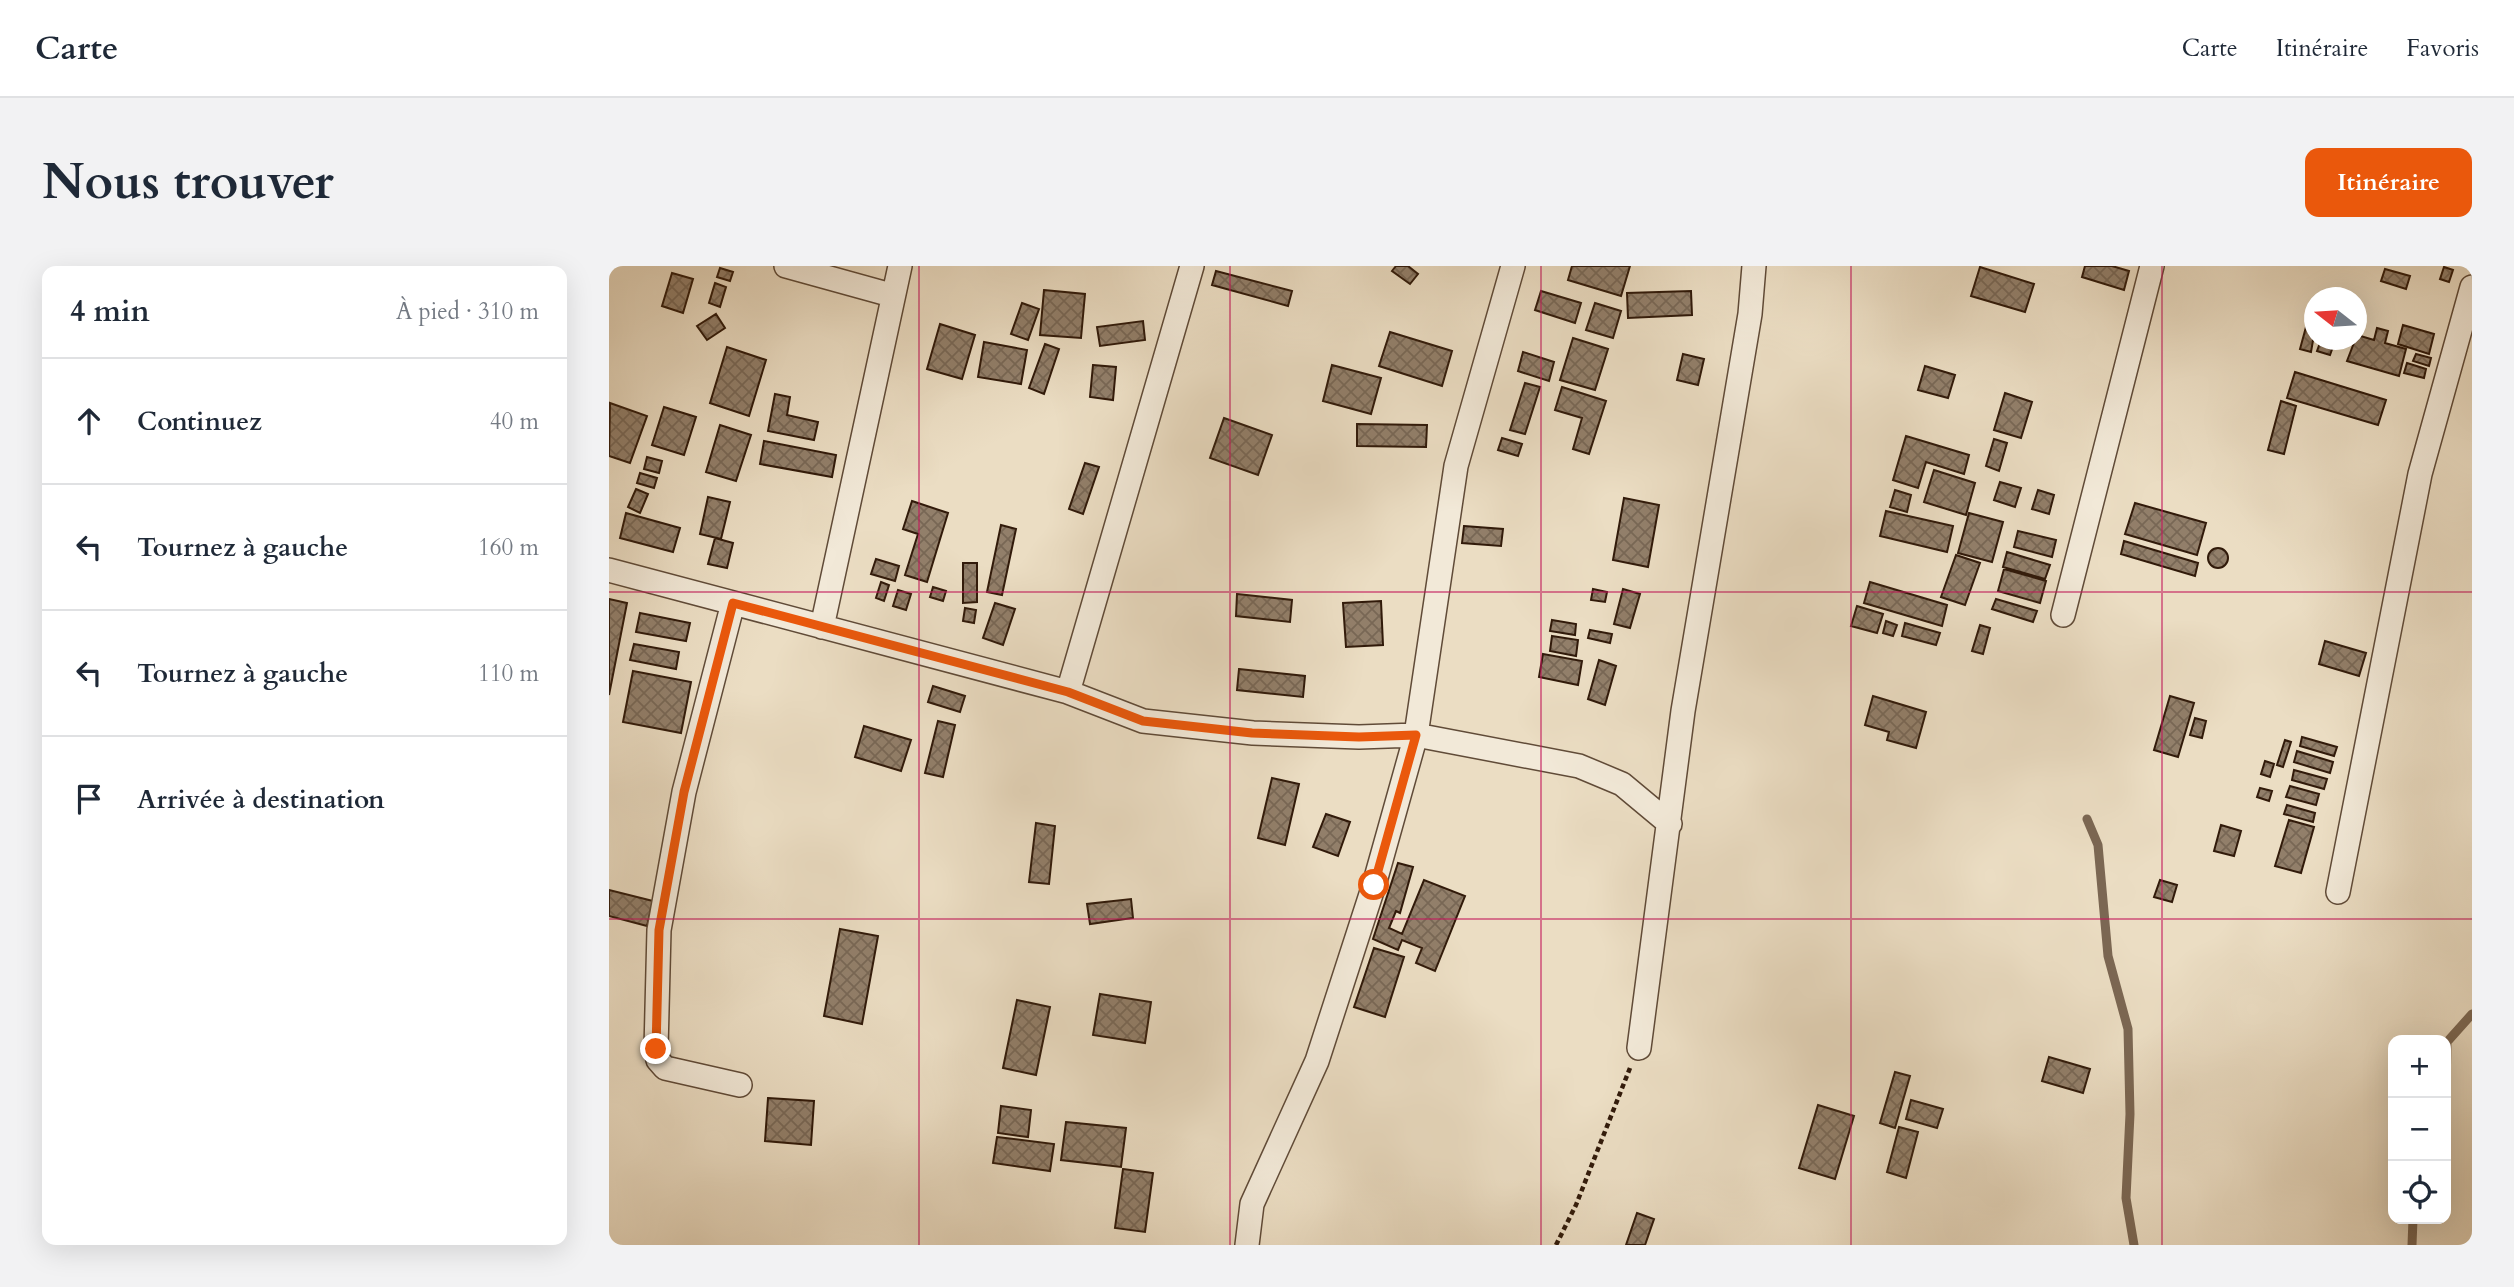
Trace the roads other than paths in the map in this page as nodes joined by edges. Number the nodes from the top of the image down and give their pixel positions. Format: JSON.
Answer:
{"nodes":[{"id":1,"x":786,"y":266,"type":"edge"},
{"id":2,"x":899,"y":266,"type":"edge"},
{"id":3,"x":1192,"y":266,"type":"edge"},
{"id":4,"x":1513,"y":266,"type":"edge"},
{"id":5,"x":1753,"y":266,"type":"edge"},
{"id":6,"x":2152,"y":266,"type":"edge"},
{"id":7,"x":2472,"y":287,"type":"edge"},
{"id":8,"x":891,"y":296,"type":"junction"},
{"id":9,"x":609,"y":570,"type":"edge"},
{"id":10,"x":733,"y":603,"type":"junction"},
{"id":11,"x":2063,"y":615,"type":"dead end"},
{"id":12,"x":823,"y":627,"type":"junction"},
{"id":13,"x":1068,"y":692,"type":"junction"},
{"id":14,"x":1416,"y":735,"type":"junction"},
{"id":15,"x":1670,"y":824,"type":"junction"},
{"id":16,"x":2338,"y":892,"type":"dead end"},
{"id":17,"x":1639,"y":1048,"type":"road end"},
{"id":18,"x":740,"y":1084,"type":"dead end"},
{"id":19,"x":1247,"y":1245,"type":"edge"}],
"edges":[{"from":1,"to":8,"type":"street"},
{"from":2,"to":8,"type":"street"},
{"from":3,"to":13,"type":"street"},
{"from":4,"to":14,"type":"street"},
{"from":5,"to":15,"type":"street"},
{"from":6,"to":11,"type":"street"},
{"from":7,"to":16,"type":"street"},
{"from":8,"to":12,"type":"street"},
{"from":9,"to":10,"type":"street"},
{"from":10,"to":12,"type":"street"},
{"from":10,"to":18,"type":"street"},
{"from":12,"to":13,"type":"street"},
{"from":13,"to":14,"type":"street"},
{"from":14,"to":15,"type":"street"},
{"from":14,"to":19,"type":"street"},
{"from":15,"to":17,"type":"street"}]}
